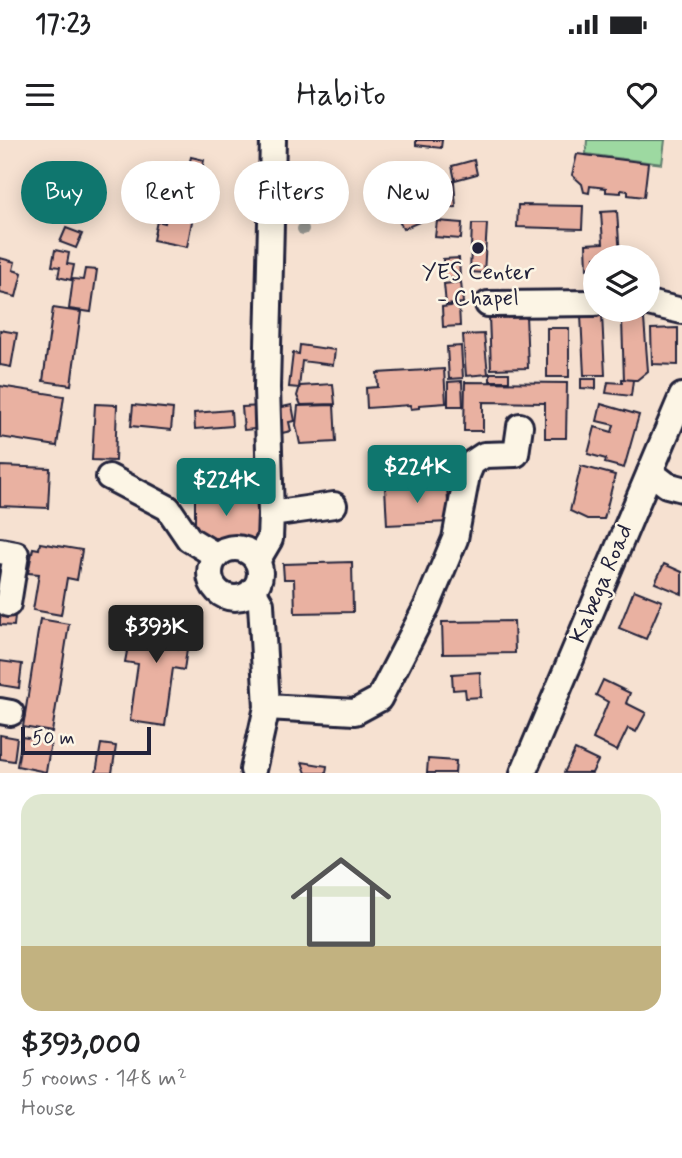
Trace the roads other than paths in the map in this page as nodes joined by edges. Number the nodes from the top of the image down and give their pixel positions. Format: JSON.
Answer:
{"nodes":[{"id":1,"x":273,"y":140,"type":"edge"},
{"id":2,"x":583,"y":303,"type":"edge"},
{"id":3,"x":488,"y":304,"type":"dead end"},
{"id":4,"x":660,"y":306,"type":"edge"},
{"id":5,"x":682,"y":311,"type":"edge"},
{"id":6,"x":682,"y":396,"type":"edge"},
{"id":7,"x":520,"y":426,"type":"dead end"},
{"id":8,"x":650,"y":472,"type":"junction"},
{"id":9,"x":109,"y":477,"type":"dead end"},
{"id":10,"x":682,"y":489,"type":"edge"},
{"id":11,"x":334,"y":505,"type":"dead end"},
{"id":12,"x":271,"y":513,"type":"junction"},
{"id":13,"x":0,"y":551,"type":"edge"},
{"id":14,"x":217,"y":556,"type":"junction"},
{"id":15,"x":257,"y":561,"type":"junction"},
{"id":16,"x":253,"y":590,"type":"junction"},
{"id":17,"x":8,"y":604,"type":"dead end"},
{"id":18,"x":267,"y":706,"type":"junction"},
{"id":19,"x":253,"y":770,"type":"dead end"},
{"id":20,"x":523,"y":773,"type":"edge"}],
"edges":[{"from":1,"to":12,"type":"street"},
{"from":2,"to":3,"type":"street"},
{"from":4,"to":5,"type":"street"},
{"from":6,"to":8,"type":"street","name":"Kabega Road"},
{"from":7,"to":18,"type":"street"},
{"from":8,"to":10,"type":"street"},
{"from":8,"to":20,"type":"street","name":"Kabega Road"},
{"from":9,"to":14,"type":"street"},
{"from":11,"to":12,"type":"street"},
{"from":12,"to":15,"type":"street"},
{"from":13,"to":17,"type":"street"},
{"from":14,"to":15,"type":"street"},
{"from":14,"to":16,"type":"street"},
{"from":15,"to":16,"type":"street"},
{"from":16,"to":18,"type":"street"},
{"from":18,"to":19,"type":"street"}]}
